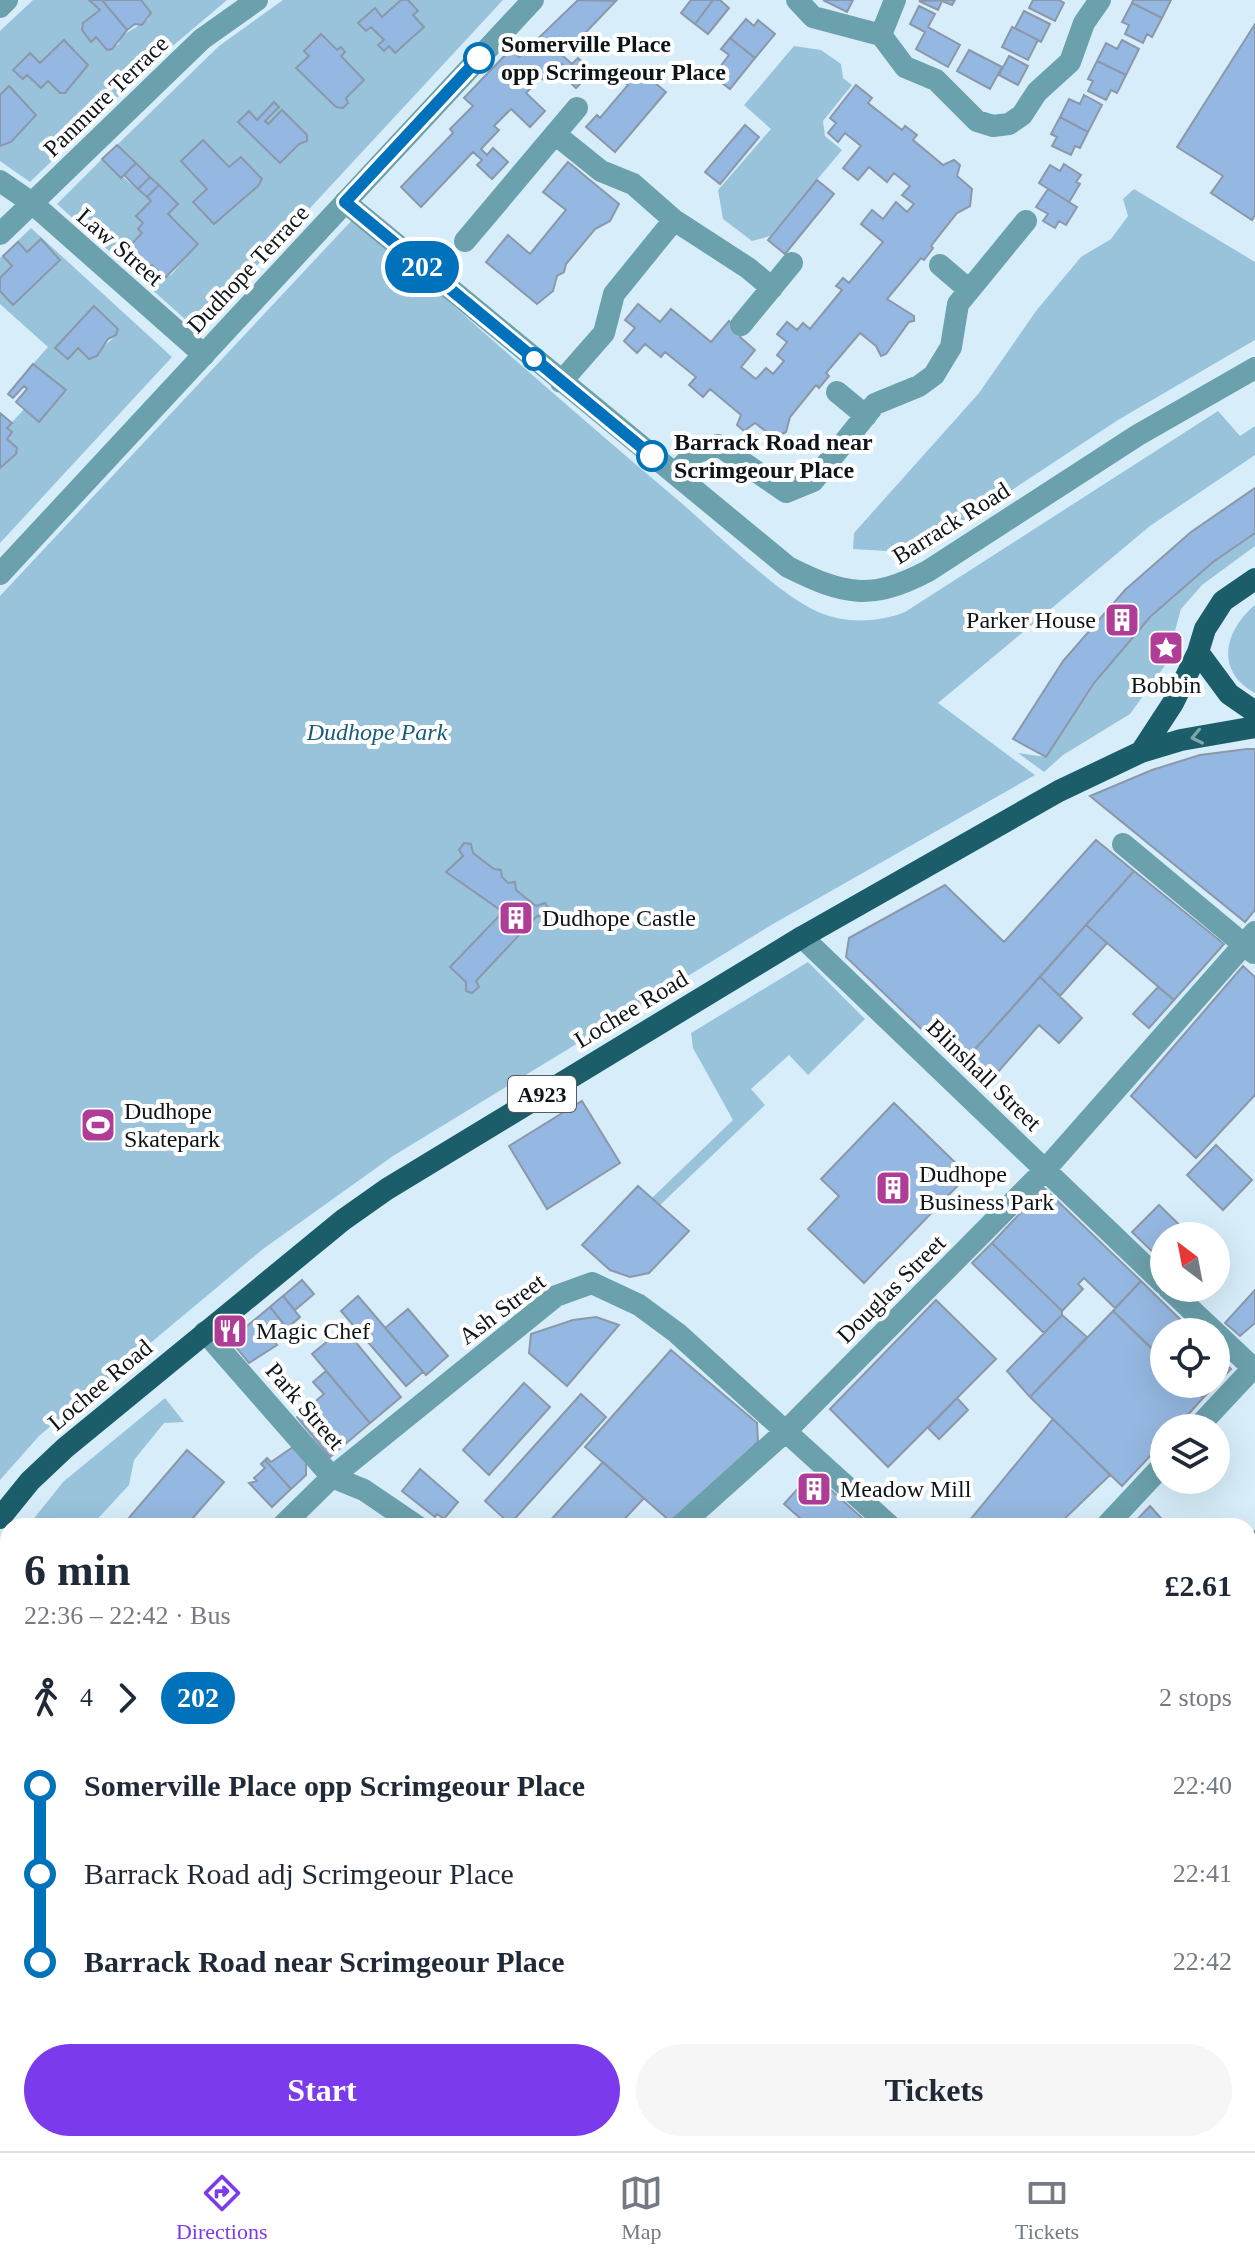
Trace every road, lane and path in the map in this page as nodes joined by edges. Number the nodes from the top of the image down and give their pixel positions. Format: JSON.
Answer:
{"nodes":[{"id":1,"x":7,"y":0,"type":"edge"},
{"id":2,"x":257,"y":0,"type":"edge"},
{"id":3,"x":533,"y":0,"type":"edge"},
{"id":4,"x":797,"y":0,"type":"edge"},
{"id":5,"x":895,"y":0,"type":"edge"},
{"id":6,"x":1100,"y":0,"type":"edge"},
{"id":7,"x":0,"y":7,"type":"edge"},
{"id":8,"x":881,"y":35,"type":"junction"},
{"id":9,"x":577,"y":108,"type":"dead end"},
{"id":10,"x":555,"y":134,"type":"junction"},
{"id":11,"x":0,"y":181,"type":"edge"},
{"id":12,"x":345,"y":202,"type":"junction"},
{"id":13,"x":32,"y":203,"type":"junction"},
{"id":14,"x":674,"y":220,"type":"junction"},
{"id":15,"x":1026,"y":221,"type":"dead end"},
{"id":16,"x":0,"y":234,"type":"edge"},
{"id":17,"x":465,"y":241,"type":"dead end"},
{"id":18,"x":792,"y":263,"type":"dead end"},
{"id":19,"x":940,"y":265,"type":"dead end"},
{"id":20,"x":772,"y":288,"type":"junction"},
{"id":21,"x":968,"y":289,"type":"junction"},
{"id":22,"x":741,"y":325,"type":"dead end"},
{"id":23,"x":204,"y":355,"type":"junction"},
{"id":24,"x":1255,"y":368,"type":"edge"},
{"id":25,"x":561,"y":382,"type":"junction"},
{"id":26,"x":837,"y":392,"type":"dead end"},
{"id":27,"x":866,"y":416,"type":"junction"},
{"id":28,"x":675,"y":474,"type":"junction"},
{"id":29,"x":0,"y":574,"type":"edge"},
{"id":30,"x":1255,"y":579,"type":"edge"},
{"id":31,"x":1198,"y":652,"type":"junction"},
{"id":32,"x":1255,"y":712,"type":"edge"},
{"id":33,"x":1255,"y":727,"type":"edge"},
{"id":34,"x":1141,"y":752,"type":"junction"},
{"id":35,"x":1123,"y":844,"type":"dead end"},
{"id":36,"x":802,"y":937,"type":"junction"},
{"id":37,"x":1251,"y":944,"type":"edge"},
{"id":38,"x":1044,"y":1171,"type":"junction"},
{"id":39,"x":1150,"y":1271,"type":"edge"},
{"id":40,"x":1183,"y":1302,"type":"edge"},
{"id":41,"x":1201,"y":1318,"type":"edge"},
{"id":42,"x":205,"y":1332,"type":"junction"},
{"id":43,"x":1230,"y":1345,"type":"edge"},
{"id":44,"x":1254,"y":1368,"type":"edge"},
{"id":45,"x":1210,"y":1414,"type":"edge"},
{"id":46,"x":786,"y":1431,"type":"junction"},
{"id":47,"x":332,"y":1477,"type":"junction"},
{"id":48,"x":1150,"y":1479,"type":"edge"},
{"id":49,"x":0,"y":1518,"type":"edge"},
{"id":50,"x":290,"y":1518,"type":"edge"},
{"id":51,"x":405,"y":1518,"type":"edge"},
{"id":52,"x":689,"y":1518,"type":"edge"},
{"id":53,"x":881,"y":1518,"type":"edge"},
{"id":54,"x":1113,"y":1518,"type":"edge"}],
"edges":[{"from":1,"to":7,"type":"street"},
{"from":2,"to":13,"type":"street","name":"Panmure Terrace"},
{"from":3,"to":12,"type":"street","name":"Dudhope Terrace"},
{"from":4,"to":8,"type":"street"},
{"from":5,"to":8,"type":"street"},
{"from":6,"to":8,"type":"street"},
{"from":9,"to":10,"type":"street"},
{"from":10,"to":14,"type":"street"},
{"from":10,"to":17,"type":"street"},
{"from":11,"to":13,"type":"street","name":"Law Street"},
{"from":12,"to":23,"type":"street","name":"Dudhope Terrace"},
{"from":12,"to":25,"type":"street","name":"Barrack Road"},
{"from":13,"to":16,"type":"street","name":"Panmure Terrace"},
{"from":13,"to":23,"type":"street","name":"Law Street"},
{"from":14,"to":20,"type":"street"},
{"from":14,"to":25,"type":"street"},
{"from":15,"to":21,"type":"street"},
{"from":18,"to":20,"type":"street"},
{"from":19,"to":21,"type":"street"},
{"from":20,"to":22,"type":"street"},
{"from":21,"to":27,"type":"street"},
{"from":23,"to":29,"type":"street","name":"Dudhope Terrace"},
{"from":24,"to":28,"type":"street","name":"Barrack Road"},
{"from":25,"to":28,"type":"street","name":"Barrack Road"},
{"from":26,"to":27,"type":"street"},
{"from":27,"to":28,"type":"street"},
{"from":30,"to":31,"type":"main road"},
{"from":31,"to":32,"type":"main road"},
{"from":31,"to":34,"type":"main road"},
{"from":33,"to":34,"type":"main road","name":"Lochee Road","number":"A923","one_way":true},
{"from":34,"to":36,"type":"main road","name":"Lochee Road","number":"A923"},
{"from":35,"to":37,"type":"street"},
{"from":36,"to":38,"type":"street","name":"Blinshall Street"},
{"from":36,"to":42,"type":"main road","name":"Lochee Road","number":"A923"},
{"from":37,"to":38,"type":"street","name":"Douglas Street"},
{"from":38,"to":39,"type":"street","name":"Blinshall Street"},
{"from":38,"to":46,"type":"street","name":"Douglas Street"},
{"from":40,"to":41,"type":"street"},
{"from":42,"to":47,"type":"street","name":"Park Street"},
{"from":42,"to":49,"type":"main road","name":"Lochee Road","number":"A923"},
{"from":43,"to":44,"type":"street"},
{"from":44,"to":45,"type":"street"},
{"from":46,"to":47,"type":"street","name":"Ash Street"},
{"from":46,"to":52,"type":"street","name":"Douglas Street"},
{"from":46,"to":53,"type":"street"},
{"from":47,"to":50,"type":"street"},
{"from":47,"to":51,"type":"street","name":"Park Street"},
{"from":48,"to":54,"type":"street"}]}
